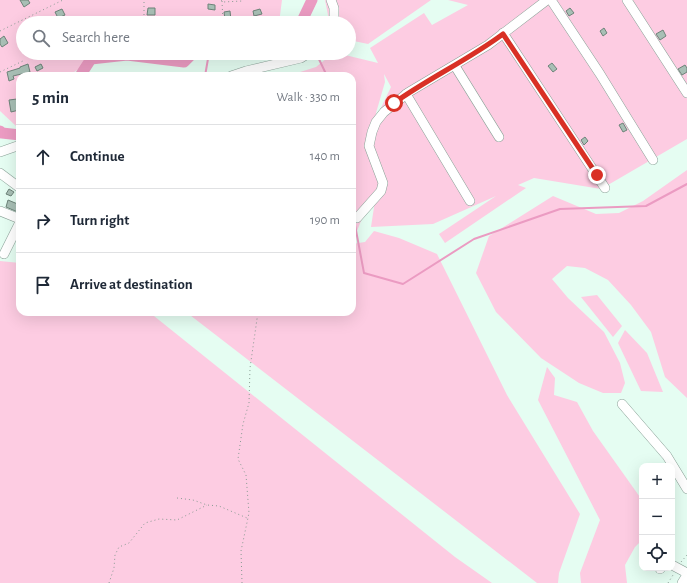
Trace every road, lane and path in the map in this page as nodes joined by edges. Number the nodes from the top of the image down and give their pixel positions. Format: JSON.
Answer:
{"nodes":[{"id":1,"x":63,"y":0,"type":"edge"},
{"id":2,"x":144,"y":0,"type":"edge"},
{"id":3,"x":221,"y":0,"type":"edge"},
{"id":4,"x":331,"y":0,"type":"edge"},
{"id":5,"x":547,"y":0,"type":"edge"},
{"id":6,"x":552,"y":0,"type":"edge"},
{"id":7,"x":627,"y":0,"type":"edge"},
{"id":8,"x":242,"y":1,"type":"edge"},
{"id":9,"x":30,"y":16,"type":"edge"},
{"id":10,"x":144,"y":16,"type":"edge"},
{"id":11,"x":222,"y":16,"type":"edge"},
{"id":12,"x":334,"y":16,"type":"edge"},
{"id":13,"x":16,"y":23,"type":"edge"},
{"id":14,"x":0,"y":31,"type":"edge"},
{"id":15,"x":503,"y":34,"type":"junction"},
{"id":16,"x":25,"y":60,"type":"dead end"},
{"id":17,"x":293,"y":60,"type":"edge"},
{"id":18,"x":454,"y":66,"type":"junction"},
{"id":19,"x":0,"y":72,"type":"edge"},
{"id":20,"x":243,"y":72,"type":"edge"},
{"id":21,"x":687,"y":93,"type":"edge"},
{"id":22,"x":406,"y":94,"type":"junction"},
{"id":23,"x":499,"y":138,"type":"dead end"},
{"id":24,"x":16,"y":146,"type":"edge"},
{"id":25,"x":0,"y":152,"type":"edge"},
{"id":26,"x":653,"y":160,"type":"dead end"},
{"id":27,"x":0,"y":173,"type":"edge"},
{"id":28,"x":16,"y":185,"type":"edge"},
{"id":29,"x":605,"y":188,"type":"dead end"},
{"id":30,"x":470,"y":201,"type":"dead end"},
{"id":31,"x":0,"y":211,"type":"edge"},
{"id":32,"x":16,"y":218,"type":"edge"},
{"id":33,"x":357,"y":218,"type":"dead end"},
{"id":34,"x":16,"y":228,"type":"edge"},
{"id":35,"x":4,"y":254,"type":"dead end"},
{"id":36,"x":257,"y":316,"type":"edge"},
{"id":37,"x":622,"y":404,"type":"dead end"},
{"id":38,"x":687,"y":488,"type":"edge"},
{"id":39,"x":177,"y":498,"type":"dead end"},
{"id":40,"x":207,"y":505,"type":"junction"},
{"id":41,"x":248,"y":519,"type":"junction"},
{"id":42,"x":675,"y":567,"type":"edge"},
{"id":43,"x":687,"y":574,"type":"edge"},
{"id":44,"x":109,"y":583,"type":"edge"},
{"id":45,"x":242,"y":583,"type":"edge"},
{"id":46,"x":682,"y":583,"type":"edge"}],
"edges":[{"from":1,"to":9,"type":"path"},
{"from":2,"to":10,"type":"path"},
{"from":3,"to":8,"type":"path"},
{"from":3,"to":11,"type":"path"},
{"from":4,"to":12,"type":"street"},
{"from":5,"to":15,"type":"street"},
{"from":6,"to":26,"type":"street"},
{"from":7,"to":21,"type":"street"},
{"from":13,"to":14,"type":"path"},
{"from":15,"to":18,"type":"street"},
{"from":15,"to":29,"type":"street"},
{"from":16,"to":19,"type":"path"},
{"from":17,"to":20,"type":"street"},
{"from":18,"to":22,"type":"street"},
{"from":18,"to":23,"type":"street"},
{"from":22,"to":30,"type":"street"},
{"from":22,"to":33,"type":"street"},
{"from":24,"to":25,"type":"street"},
{"from":27,"to":28,"type":"street"},
{"from":31,"to":32,"type":"street"},
{"from":34,"to":35,"type":"street"},
{"from":36,"to":41,"type":"path"},
{"from":37,"to":38,"type":"street"},
{"from":39,"to":40,"type":"path"},
{"from":40,"to":41,"type":"path"},
{"from":40,"to":44,"type":"path"},
{"from":41,"to":45,"type":"path"},
{"from":42,"to":43,"type":"street"},
{"from":43,"to":46,"type":"street"}]}
